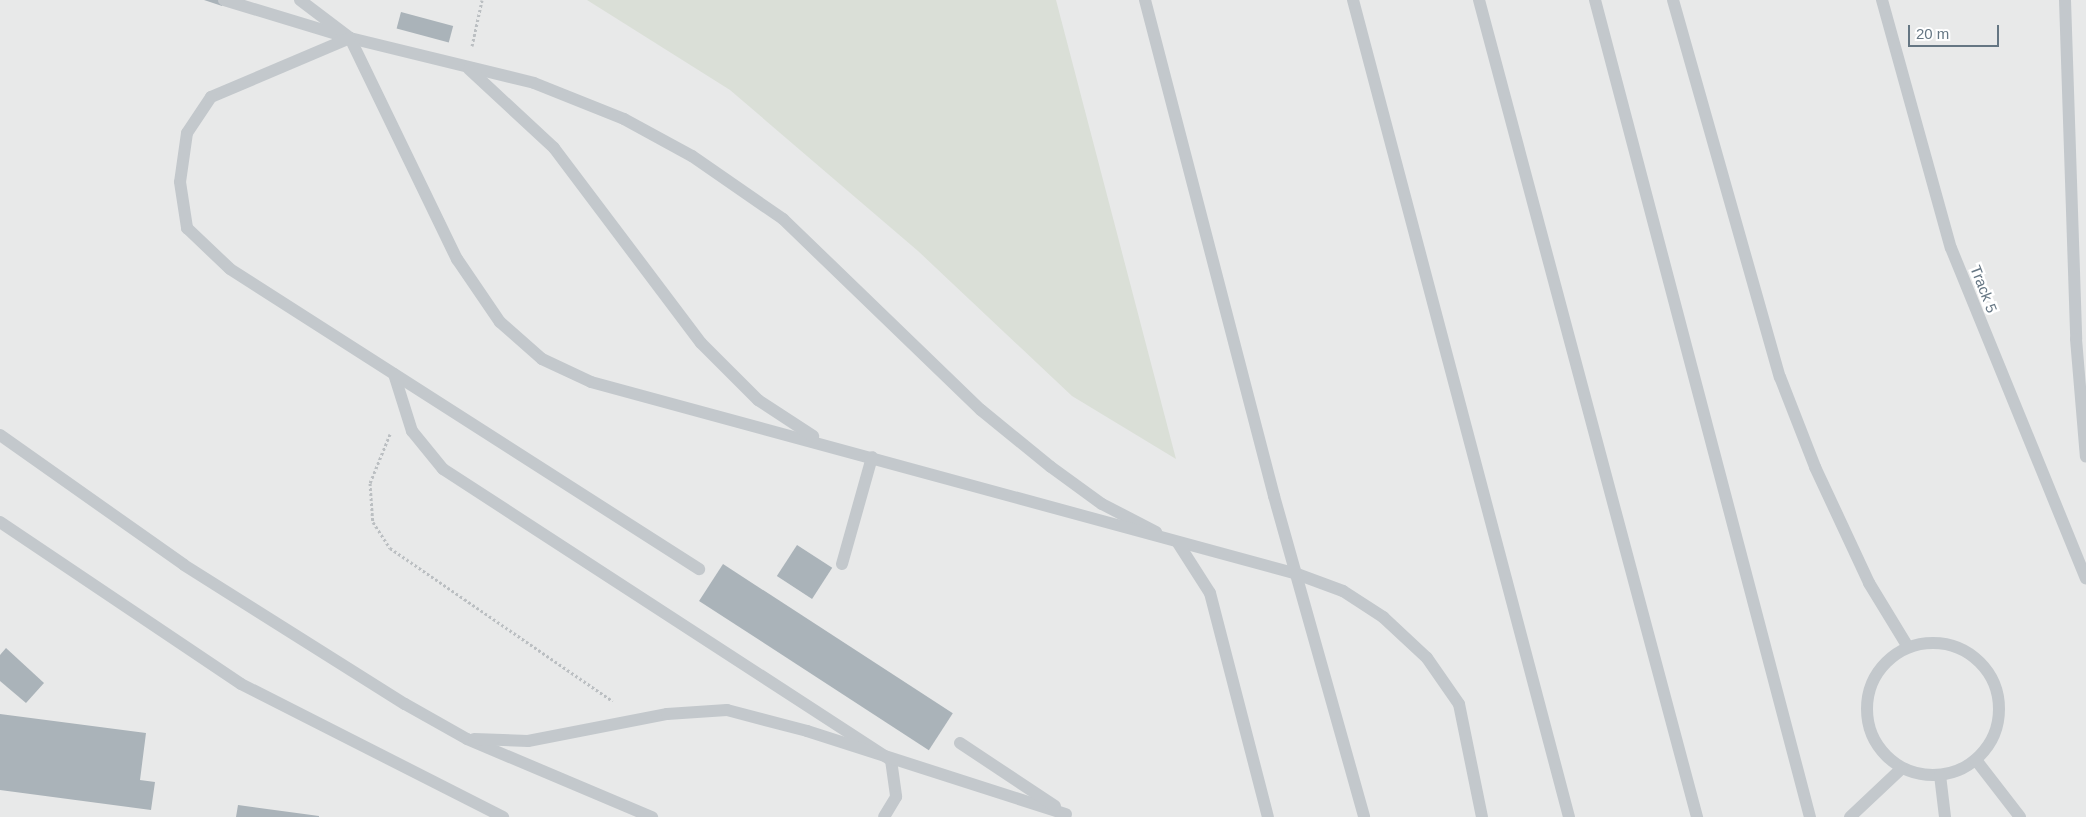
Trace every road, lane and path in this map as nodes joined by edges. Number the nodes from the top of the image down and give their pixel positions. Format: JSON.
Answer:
{"nodes":[{"id":1,"x":224,"y":0,"type":"edge"},
{"id":2,"x":300,"y":0,"type":"edge"},
{"id":3,"x":482,"y":0,"type":"edge"},
{"id":4,"x":1145,"y":0,"type":"edge"},
{"id":5,"x":1352,"y":0,"type":"edge"},
{"id":6,"x":1479,"y":0,"type":"edge"},
{"id":7,"x":1595,"y":0,"type":"edge"},
{"id":8,"x":1672,"y":0,"type":"edge"},
{"id":9,"x":1882,"y":0,"type":"edge"},
{"id":10,"x":2065,"y":0,"type":"edge"},
{"id":11,"x":350,"y":38,"type":"junction"},
{"id":12,"x":467,"y":67,"type":"junction"},
{"id":13,"x":394,"y":374,"type":"junction"},
{"id":14,"x":404,"y":405,"type":"junction"},
{"id":15,"x":0,"y":435,"type":"edge"},
{"id":16,"x":824,"y":443,"type":"junction"},
{"id":17,"x":872,"y":457,"type":"junction"},
{"id":18,"x":2086,"y":457,"type":"edge"},
{"id":19,"x":0,"y":522,"type":"edge"},
{"id":20,"x":1182,"y":545,"type":"junction"},
{"id":21,"x":842,"y":564,"type":"dead end"},
{"id":22,"x":699,"y":569,"type":"dead end"},
{"id":23,"x":1297,"y":574,"type":"junction"},
{"id":24,"x":2086,"y":578,"type":"edge"},
{"id":25,"x":1908,"y":647,"type":"junction"},
{"id":26,"x":640,"y":720,"type":"junction"},
{"id":27,"x":466,"y":739,"type":"junction"},
{"id":28,"x":960,"y":743,"type":"dead end"},
{"id":29,"x":891,"y":760,"type":"junction"},
{"id":30,"x":1976,"y":760,"type":"junction"},
{"id":31,"x":1902,"y":768,"type":"junction"},
{"id":32,"x":1940,"y":775,"type":"junction"},
{"id":33,"x":1069,"y":815,"type":"edge"},
{"id":34,"x":503,"y":817,"type":"edge"},
{"id":35,"x":652,"y":817,"type":"edge"},
{"id":36,"x":884,"y":817,"type":"edge"},
{"id":37,"x":1268,"y":817,"type":"edge"},
{"id":38,"x":1364,"y":817,"type":"edge"},
{"id":39,"x":1482,"y":817,"type":"edge"},
{"id":40,"x":1569,"y":817,"type":"edge"},
{"id":41,"x":1697,"y":817,"type":"edge"},
{"id":42,"x":1810,"y":817,"type":"edge"},
{"id":43,"x":1850,"y":817,"type":"edge"},
{"id":44,"x":1944,"y":817,"type":"edge"},
{"id":45,"x":2020,"y":817,"type":"edge"}],
"edges":[{"from":1,"to":11,"type":"lane"},
{"from":2,"to":11,"type":"lane"},
{"from":3,"to":12,"type":"path"},
{"from":4,"to":23,"type":"lane"},
{"from":5,"to":40,"type":"lane"},
{"from":6,"to":41,"type":"lane"},
{"from":7,"to":42,"type":"lane"},
{"from":8,"to":25,"type":"lane"},
{"from":9,"to":24,"type":"lane","name":"Track 5"},
{"from":10,"to":18,"type":"lane"},
{"from":11,"to":12,"type":"lane"},
{"from":11,"to":13,"type":"lane"},
{"from":11,"to":16,"type":"lane"},
{"from":12,"to":16,"type":"lane"},
{"from":12,"to":20,"type":"lane"},
{"from":13,"to":14,"type":"lane"},
{"from":13,"to":22,"type":"lane"},
{"from":14,"to":26,"type":"path"},
{"from":14,"to":29,"type":"lane"},
{"from":15,"to":27,"type":"lane"},
{"from":16,"to":17,"type":"lane"},
{"from":17,"to":20,"type":"lane"},
{"from":17,"to":21,"type":"lane"},
{"from":19,"to":34,"type":"lane"},
{"from":20,"to":23,"type":"lane"},
{"from":20,"to":37,"type":"lane"},
{"from":23,"to":38,"type":"lane"},
{"from":23,"to":39,"type":"lane"},
{"from":25,"to":30,"type":"lane"},
{"from":25,"to":31,"type":"lane"},
{"from":26,"to":27,"type":"lane"},
{"from":26,"to":29,"type":"lane"},
{"from":27,"to":35,"type":"lane"},
{"from":28,"to":33,"type":"lane"},
{"from":29,"to":33,"type":"lane"},
{"from":29,"to":36,"type":"lane"},
{"from":30,"to":32,"type":"lane"},
{"from":30,"to":45,"type":"lane"},
{"from":31,"to":32,"type":"lane"},
{"from":31,"to":43,"type":"lane"},
{"from":32,"to":44,"type":"lane"}]}
